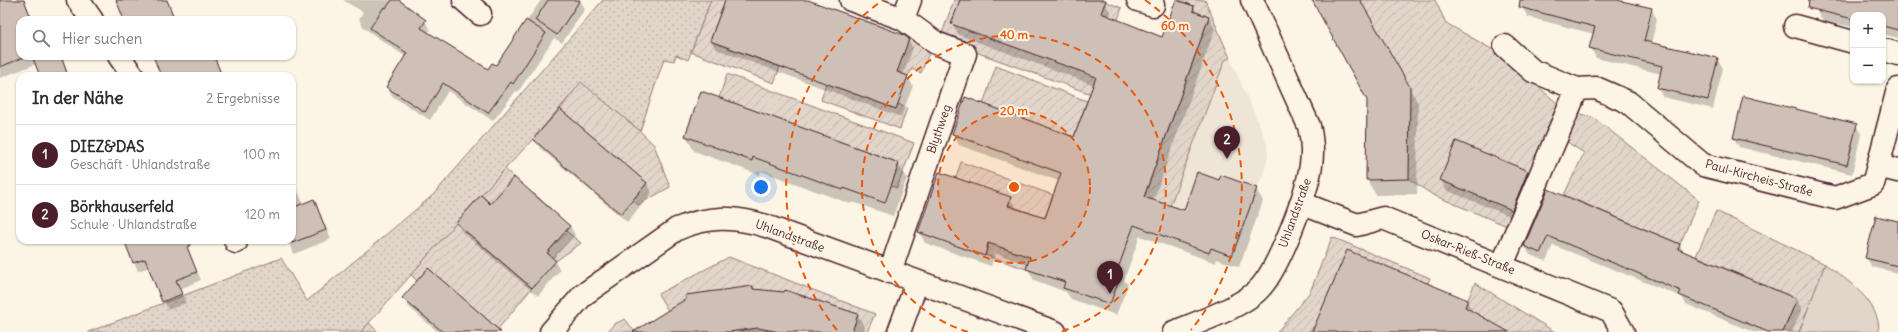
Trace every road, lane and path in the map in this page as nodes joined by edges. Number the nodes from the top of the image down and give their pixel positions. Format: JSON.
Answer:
{"nodes":[{"id":1,"x":78,"y":0,"type":"edge"},
{"id":2,"x":851,"y":0,"type":"edge"},
{"id":3,"x":1252,"y":0,"type":"edge"},
{"id":4,"x":907,"y":9,"type":"edge"},
{"id":5,"x":89,"y":16,"type":"edge"},
{"id":6,"x":1795,"y":26,"type":"dead end"},
{"id":7,"x":1850,"y":41,"type":"edge"},
{"id":8,"x":1505,"y":46,"type":"dead end"},
{"id":9,"x":1886,"y":51,"type":"edge"},
{"id":10,"x":1898,"y":54,"type":"edge"},
{"id":11,"x":122,"y":60,"type":"edge"},
{"id":12,"x":130,"y":72,"type":"edge"},
{"id":13,"x":1577,"y":89,"type":"junction"},
{"id":14,"x":1898,"y":90,"type":"edge"},
{"id":15,"x":1888,"y":169,"type":"edge"},
{"id":16,"x":1301,"y":203,"type":"junction"},
{"id":17,"x":1502,"y":266,"type":"junction"},
{"id":18,"x":890,"y":272,"type":"junction"},
{"id":19,"x":917,"y":282,"type":"junction"},
{"id":20,"x":1183,"y":330,"type":"edge"},
{"id":21,"x":551,"y":332,"type":"edge"},
{"id":22,"x":899,"y":332,"type":"edge"},
{"id":23,"x":1055,"y":332,"type":"edge"},
{"id":24,"x":1623,"y":332,"type":"edge"}],
"edges":[{"from":1,"to":5,"type":"street"},
{"from":2,"to":4,"type":"street","name":"Blythweg"},
{"from":3,"to":16,"type":"street","name":"Uhlandstraße"},
{"from":4,"to":18,"type":"street","name":"Blythweg"},
{"from":6,"to":7,"type":"street"},
{"from":8,"to":13,"type":"street","name":"Paul-Kircheis-Straße"},
{"from":9,"to":10,"type":"street"},
{"from":11,"to":12,"type":"street"},
{"from":13,"to":15,"type":"street","name":"Paul-Kircheis-Straße"},
{"from":13,"to":17,"type":"street"},
{"from":14,"to":15,"type":"street","name":"Paul-Kircheis-Straße"},
{"from":16,"to":17,"type":"street","name":"Oskar-Rieß-Straße"},
{"from":16,"to":20,"type":"street","name":"Uhlandstraße"},
{"from":17,"to":24,"type":"street","name":"Oskar-Rieß-Straße"},
{"from":18,"to":19,"type":"street","name":"Uhlandstraße"},
{"from":18,"to":21,"type":"street","name":"Uhlandstraße"},
{"from":19,"to":22,"type":"street"},
{"from":19,"to":23,"type":"street","name":"Uhlandstraße"}]}
